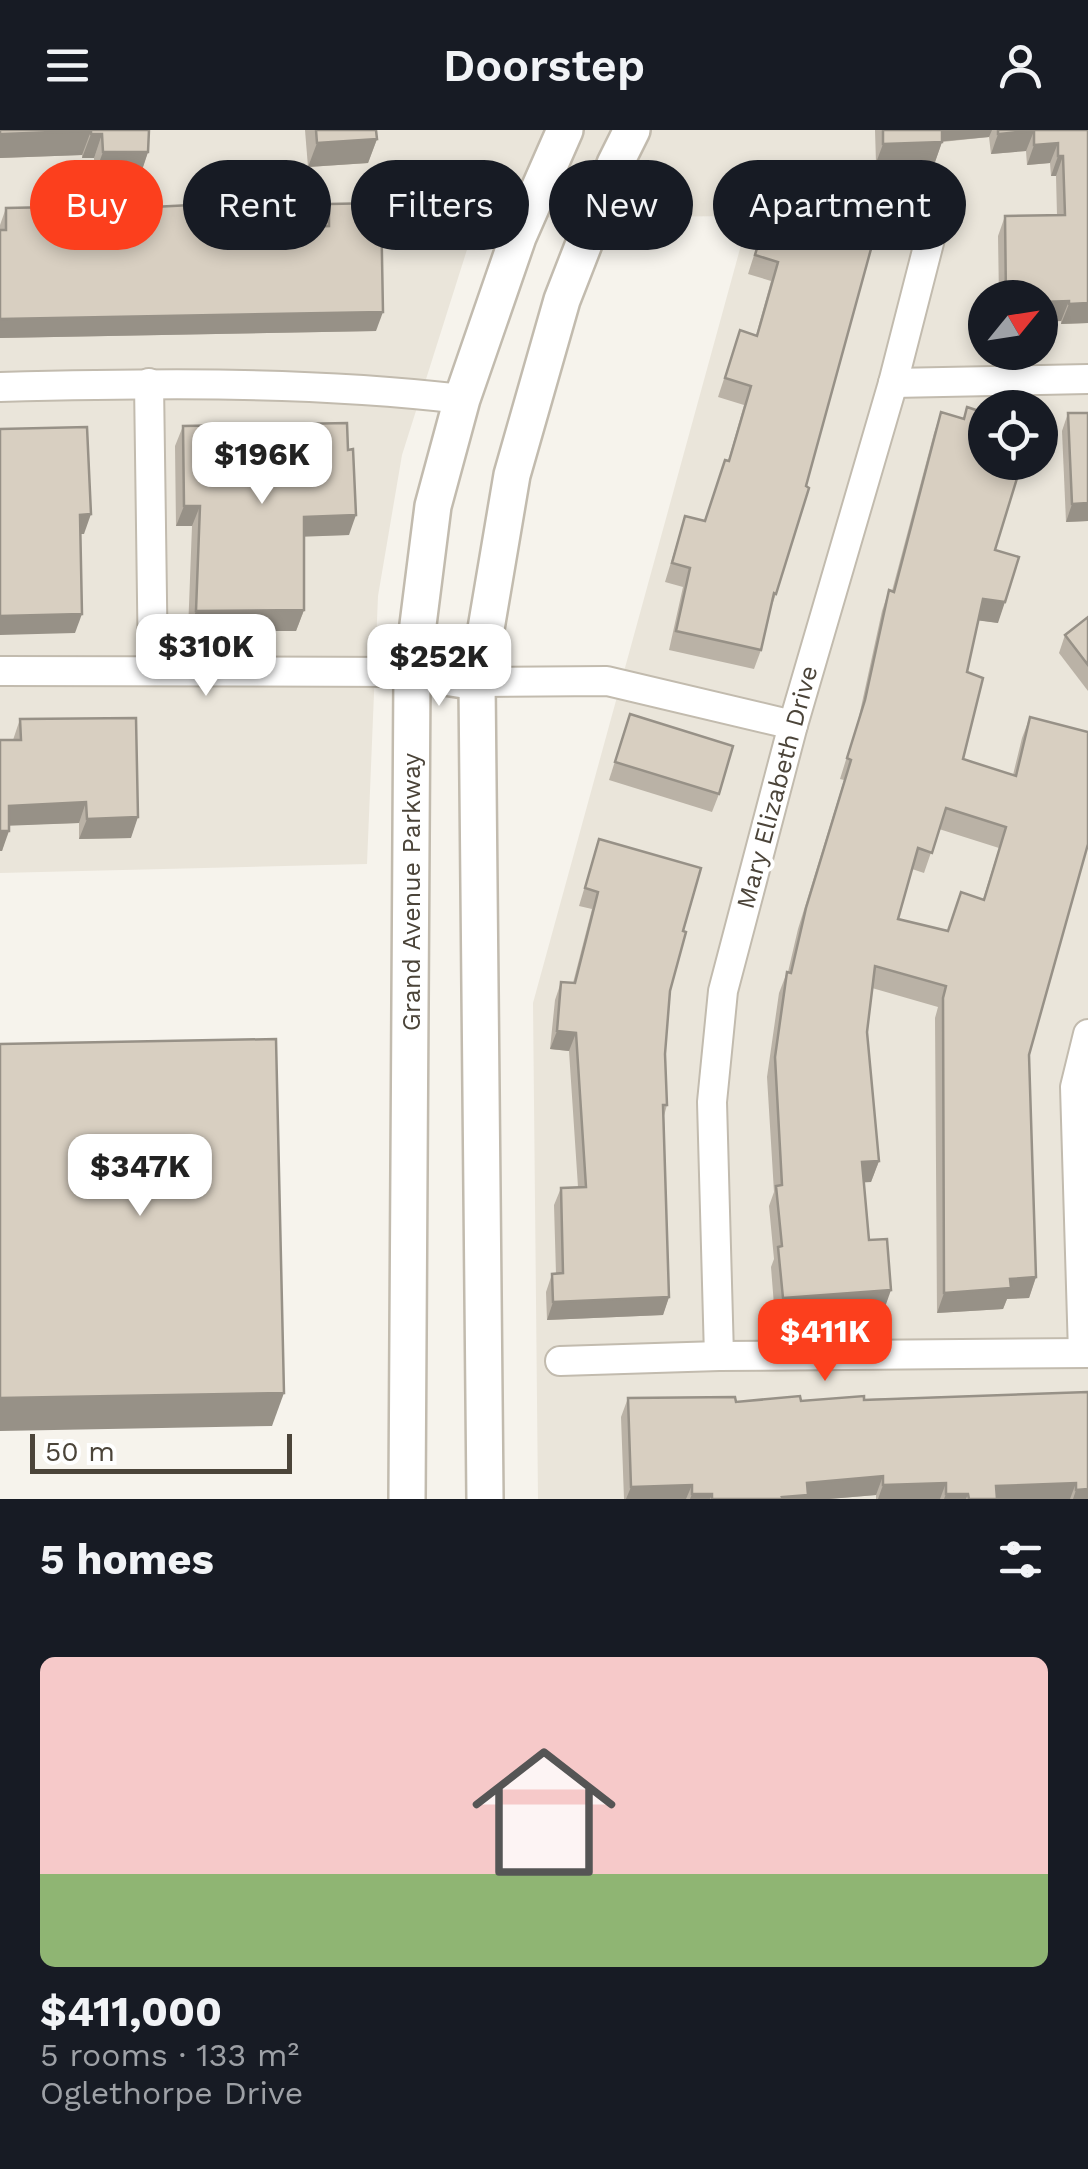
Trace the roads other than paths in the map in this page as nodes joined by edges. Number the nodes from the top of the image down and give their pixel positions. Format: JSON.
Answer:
{"nodes":[{"id":1,"x":565,"y":130,"type":"edge"},
{"id":2,"x":632,"y":130,"type":"edge"},
{"id":3,"x":927,"y":250,"type":"edge"},
{"id":4,"x":1088,"y":379,"type":"edge"},
{"id":5,"x":150,"y":383,"type":"junction"},
{"id":6,"x":893,"y":383,"type":"junction"},
{"id":7,"x":0,"y":387,"type":"edge"},
{"id":8,"x":462,"y":399,"type":"junction"},
{"id":9,"x":153,"y":670,"type":"junction"},
{"id":10,"x":0,"y":671,"type":"edge"},
{"id":11,"x":412,"y":672,"type":"junction"},
{"id":12,"x":477,"y":682,"type":"junction"},
{"id":13,"x":792,"y":726,"type":"junction"},
{"id":14,"x":1088,"y":1034,"type":"edge"},
{"id":15,"x":1085,"y":1353,"type":"edge"},
{"id":16,"x":719,"y":1356,"type":"junction"},
{"id":17,"x":560,"y":1361,"type":"dead end"},
{"id":18,"x":407,"y":1499,"type":"edge"},
{"id":19,"x":485,"y":1499,"type":"edge"}],
"edges":[{"from":1,"to":8,"type":"street","name":"Grand Avenue Parkway"},
{"from":2,"to":12,"type":"street"},
{"from":3,"to":6,"type":"street","name":"Mary Elizabeth Drive"},
{"from":4,"to":6,"type":"street"},
{"from":5,"to":7,"type":"street"},
{"from":5,"to":8,"type":"street"},
{"from":5,"to":9,"type":"street"},
{"from":6,"to":13,"type":"street","name":"Mary Elizabeth Drive"},
{"from":8,"to":11,"type":"street","name":"Grand Avenue Parkway"},
{"from":9,"to":10,"type":"street"},
{"from":9,"to":11,"type":"street"},
{"from":11,"to":12,"type":"street"},
{"from":11,"to":18,"type":"street","name":"Grand Avenue Parkway"},
{"from":12,"to":13,"type":"street"},
{"from":12,"to":19,"type":"street"},
{"from":13,"to":16,"type":"street","name":"Mary Elizabeth Drive"},
{"from":14,"to":15,"type":"street"},
{"from":15,"to":16,"type":"street"},
{"from":16,"to":17,"type":"street"}]}
